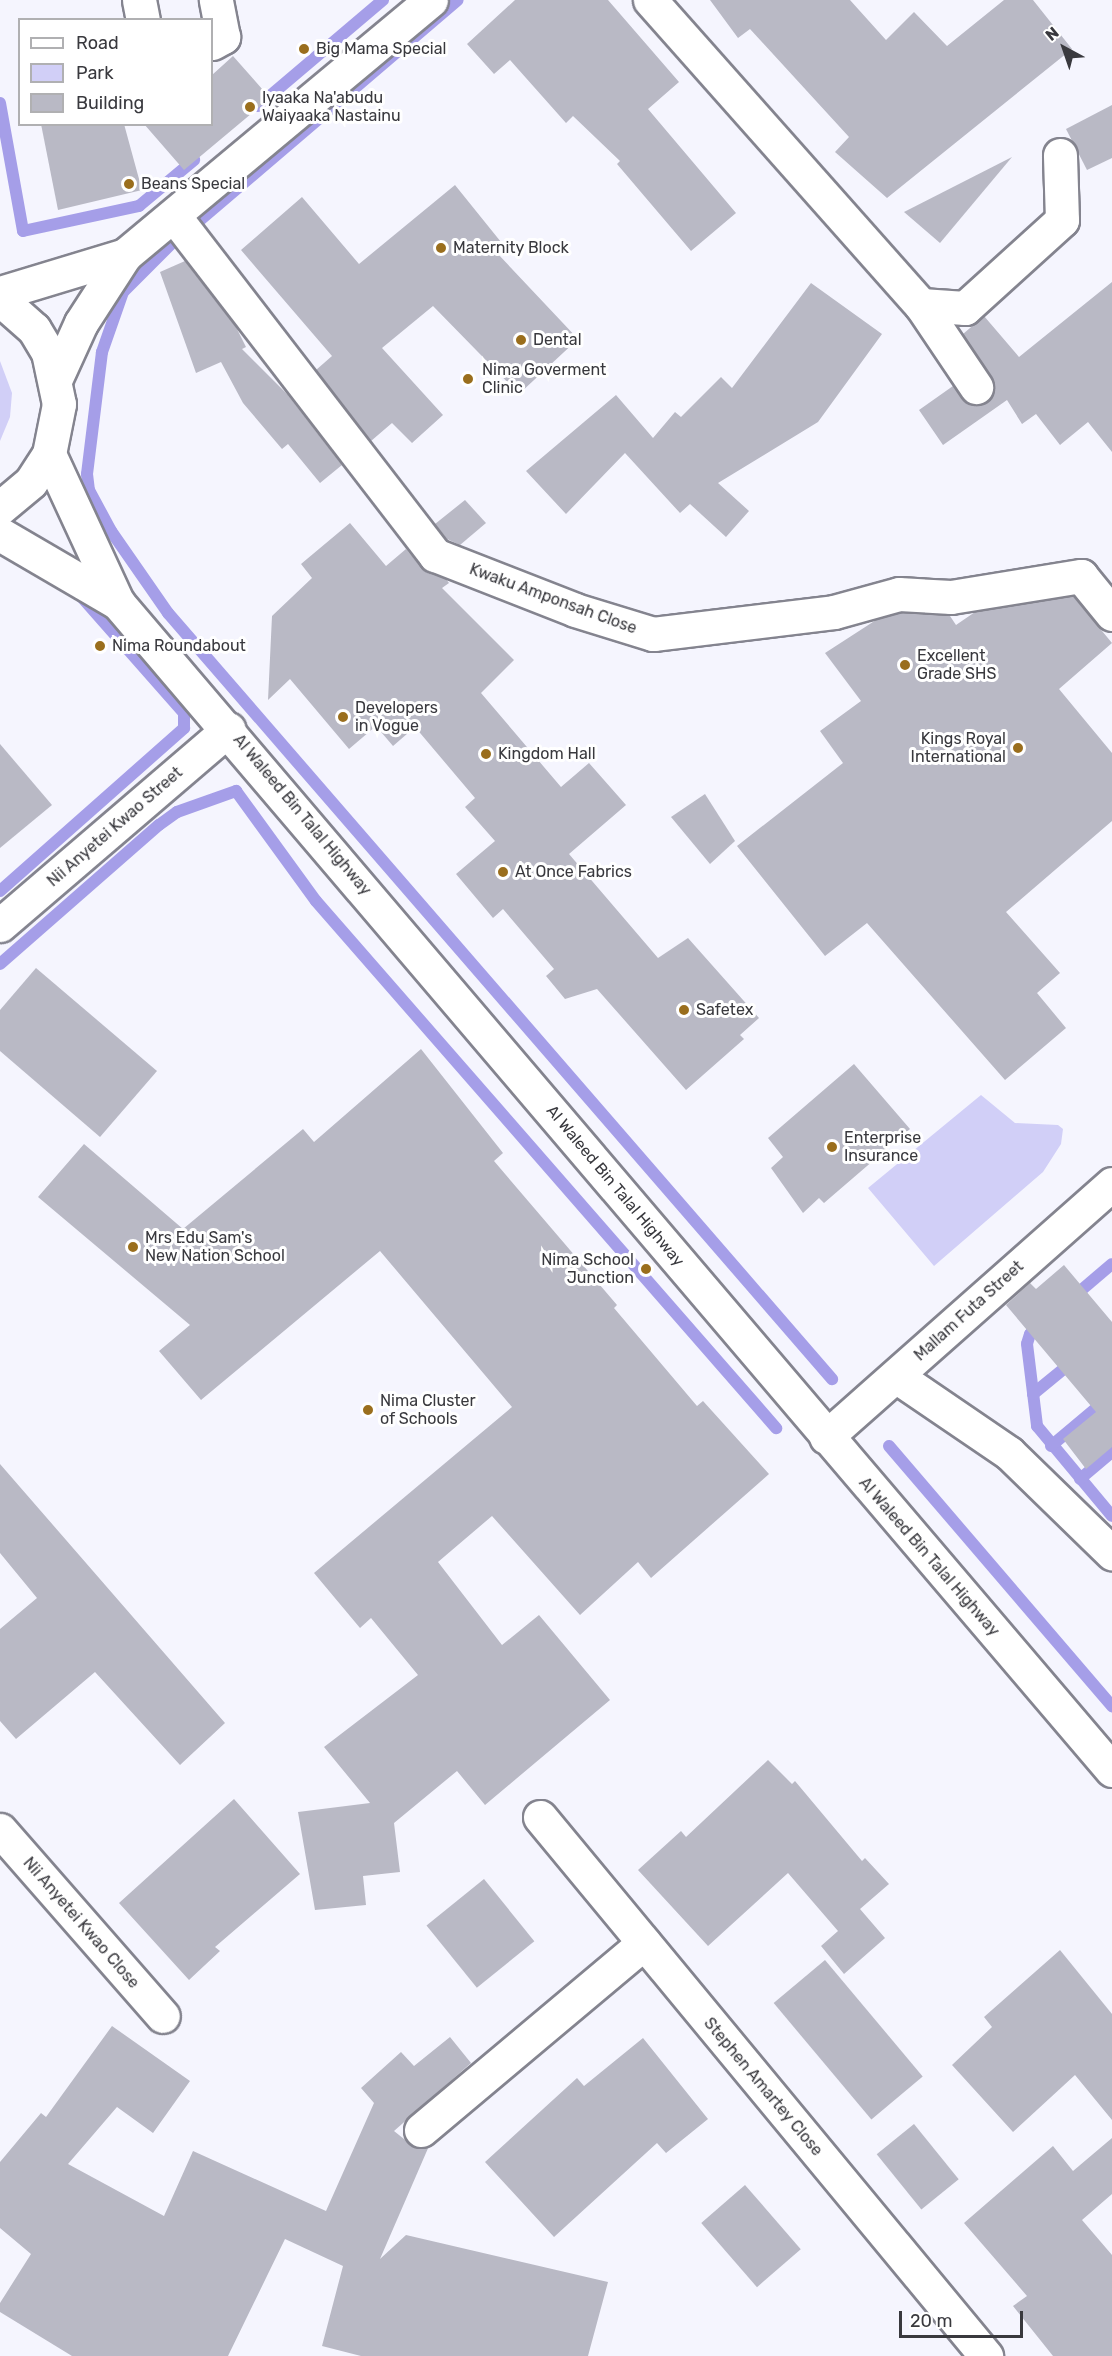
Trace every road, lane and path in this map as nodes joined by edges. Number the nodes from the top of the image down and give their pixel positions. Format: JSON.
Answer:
{"nodes":[{"id":1,"x":139,"y":0,"type":"edge"},
{"id":2,"x":216,"y":0,"type":"edge"},
{"id":3,"x":430,"y":0,"type":"edge"},
{"id":4,"x":650,"y":0,"type":"edge"},
{"id":5,"x":143,"y":18,"type":"edge"},
{"id":6,"x":213,"y":42,"type":"edge"},
{"id":7,"x":1060,"y":155,"type":"dead end"},
{"id":8,"x":174,"y":216,"type":"junction"},
{"id":9,"x":124,"y":255,"type":"junction"},
{"id":10,"x":0,"y":293,"type":"edge"},
{"id":11,"x":0,"y":299,"type":"edge"},
{"id":12,"x":921,"y":305,"type":"junction"},
{"id":13,"x":56,"y":378,"type":"junction"},
{"id":14,"x":976,"y":387,"type":"dead end"},
{"id":15,"x":49,"y":454,"type":"junction"},
{"id":16,"x":0,"y":508,"type":"edge"},
{"id":17,"x":0,"y":534,"type":"edge"},
{"id":18,"x":118,"y":603,"type":"junction"},
{"id":19,"x":1112,"y":614,"type":"edge"},
{"id":20,"x":230,"y":729,"type":"junction"},
{"id":21,"x":0,"y":925,"type":"edge"},
{"id":22,"x":1112,"y":1184,"type":"edge"},
{"id":23,"x":896,"y":1376,"type":"junction"},
{"id":24,"x":826,"y":1437,"type":"junction"},
{"id":25,"x":1112,"y":1553,"type":"edge"},
{"id":26,"x":1112,"y":1770,"type":"edge"},
{"id":27,"x":540,"y":1817,"type":"dead end"},
{"id":28,"x":0,"y":1830,"type":"edge"},
{"id":29,"x":644,"y":1943,"type":"junction"},
{"id":30,"x":163,"y":2016,"type":"dead end"},
{"id":31,"x":421,"y":2130,"type":"dead end"},
{"id":32,"x":986,"y":2356,"type":"edge"}],
"edges":[{"from":1,"to":5,"type":"street"},
{"from":2,"to":6,"type":"street"},
{"from":3,"to":8,"type":"street"},
{"from":4,"to":12,"type":"street"},
{"from":7,"to":12,"type":"street"},
{"from":8,"to":9,"type":"street"},
{"from":8,"to":19,"type":"street","name":"Kwaku Amponsah Close"},
{"from":9,"to":10,"type":"street"},
{"from":9,"to":13,"type":"street"},
{"from":11,"to":13,"type":"street"},
{"from":12,"to":14,"type":"street"},
{"from":13,"to":15,"type":"street"},
{"from":15,"to":16,"type":"street"},
{"from":15,"to":18,"type":"street","name":"Al Waleed Bin Talal Highway"},
{"from":17,"to":18,"type":"street","name":"Al Waleed Bin Talal Highway"},
{"from":18,"to":20,"type":"street","name":"Al Waleed Bin Talal Highway"},
{"from":20,"to":21,"type":"street","name":"Nii Anyetei Kwao Street"},
{"from":20,"to":24,"type":"street","name":"Al Waleed Bin Talal Highway"},
{"from":22,"to":23,"type":"street","name":"Mallam Futa Street"},
{"from":23,"to":24,"type":"street","name":"Mallam Futa Street"},
{"from":23,"to":25,"type":"street"},
{"from":24,"to":26,"type":"street","name":"Al Waleed Bin Talal Highway"},
{"from":27,"to":29,"type":"street","name":"Stephen Amartey Close"},
{"from":28,"to":30,"type":"street","name":"Nii Anyetei Kwao Close"},
{"from":29,"to":31,"type":"street"},
{"from":29,"to":32,"type":"street","name":"Stephen Amartey Close"}]}
